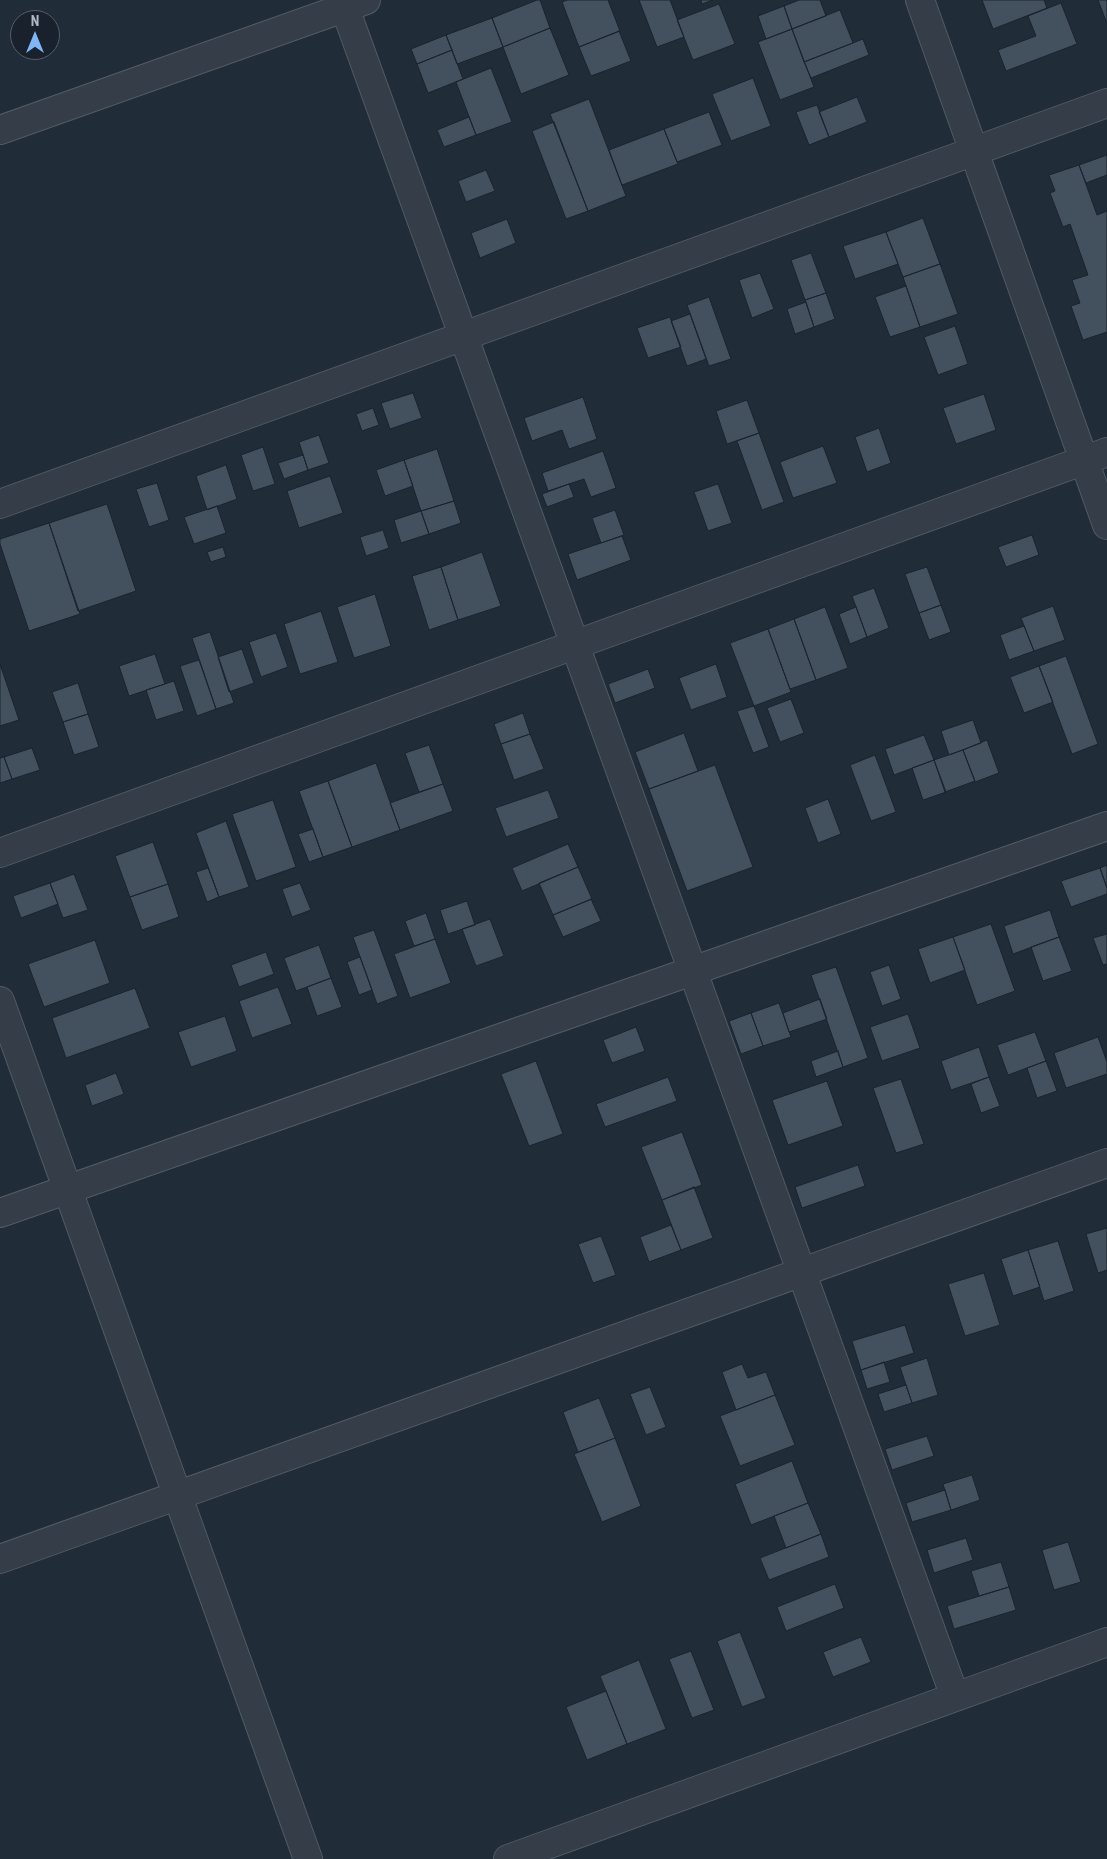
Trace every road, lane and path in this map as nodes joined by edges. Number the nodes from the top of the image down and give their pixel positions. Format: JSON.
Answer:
{"nodes":[{"id":1,"x":920,"y":0,"type":"edge"},
{"id":2,"x":351,"y":3,"type":"edge"},
{"id":3,"x":1107,"y":103,"type":"edge"},
{"id":4,"x":0,"y":130,"type":"edge"},
{"id":5,"x":974,"y":151,"type":"junction"},
{"id":6,"x":463,"y":337,"type":"junction"},
{"id":7,"x":1096,"y":456,"type":"edge"},
{"id":8,"x":0,"y":504,"type":"edge"},
{"id":9,"x":1107,"y":525,"type":"edge"},
{"id":10,"x":574,"y":645,"type":"junction"},
{"id":11,"x":1107,"y":826,"type":"edge"},
{"id":12,"x":0,"y":853,"type":"edge"},
{"id":13,"x":692,"y":971,"type":"junction"},
{"id":14,"x":0,"y":1001,"type":"edge"},
{"id":15,"x":1107,"y":1163,"type":"edge"},
{"id":16,"x":67,"y":1189,"type":"junction"},
{"id":17,"x":0,"y":1213,"type":"edge"},
{"id":18,"x":801,"y":1273,"type":"junction"},
{"id":19,"x":177,"y":1496,"type":"junction"},
{"id":20,"x":0,"y":1559,"type":"edge"},
{"id":21,"x":1107,"y":1642,"type":"edge"},
{"id":22,"x":954,"y":1698,"type":"junction"},
{"id":23,"x":308,"y":1859,"type":"edge"},
{"id":24,"x":508,"y":1859,"type":"edge"}],
"edges":[{"from":1,"to":5,"type":"street"},
{"from":2,"to":4,"type":"street"},
{"from":2,"to":6,"type":"street"},
{"from":3,"to":5,"type":"street"},
{"from":5,"to":6,"type":"street"},
{"from":5,"to":7,"type":"street"},
{"from":6,"to":8,"type":"street"},
{"from":6,"to":10,"type":"street"},
{"from":7,"to":9,"type":"street"},
{"from":7,"to":10,"type":"street"},
{"from":10,"to":12,"type":"street"},
{"from":10,"to":13,"type":"street"},
{"from":11,"to":13,"type":"street"},
{"from":13,"to":16,"type":"street"},
{"from":13,"to":18,"type":"street"},
{"from":14,"to":16,"type":"street"},
{"from":15,"to":18,"type":"street"},
{"from":16,"to":17,"type":"street"},
{"from":16,"to":19,"type":"street"},
{"from":18,"to":19,"type":"street"},
{"from":18,"to":22,"type":"street"},
{"from":19,"to":20,"type":"street"},
{"from":19,"to":23,"type":"street"},
{"from":21,"to":22,"type":"street"},
{"from":22,"to":24,"type":"street"}]}
